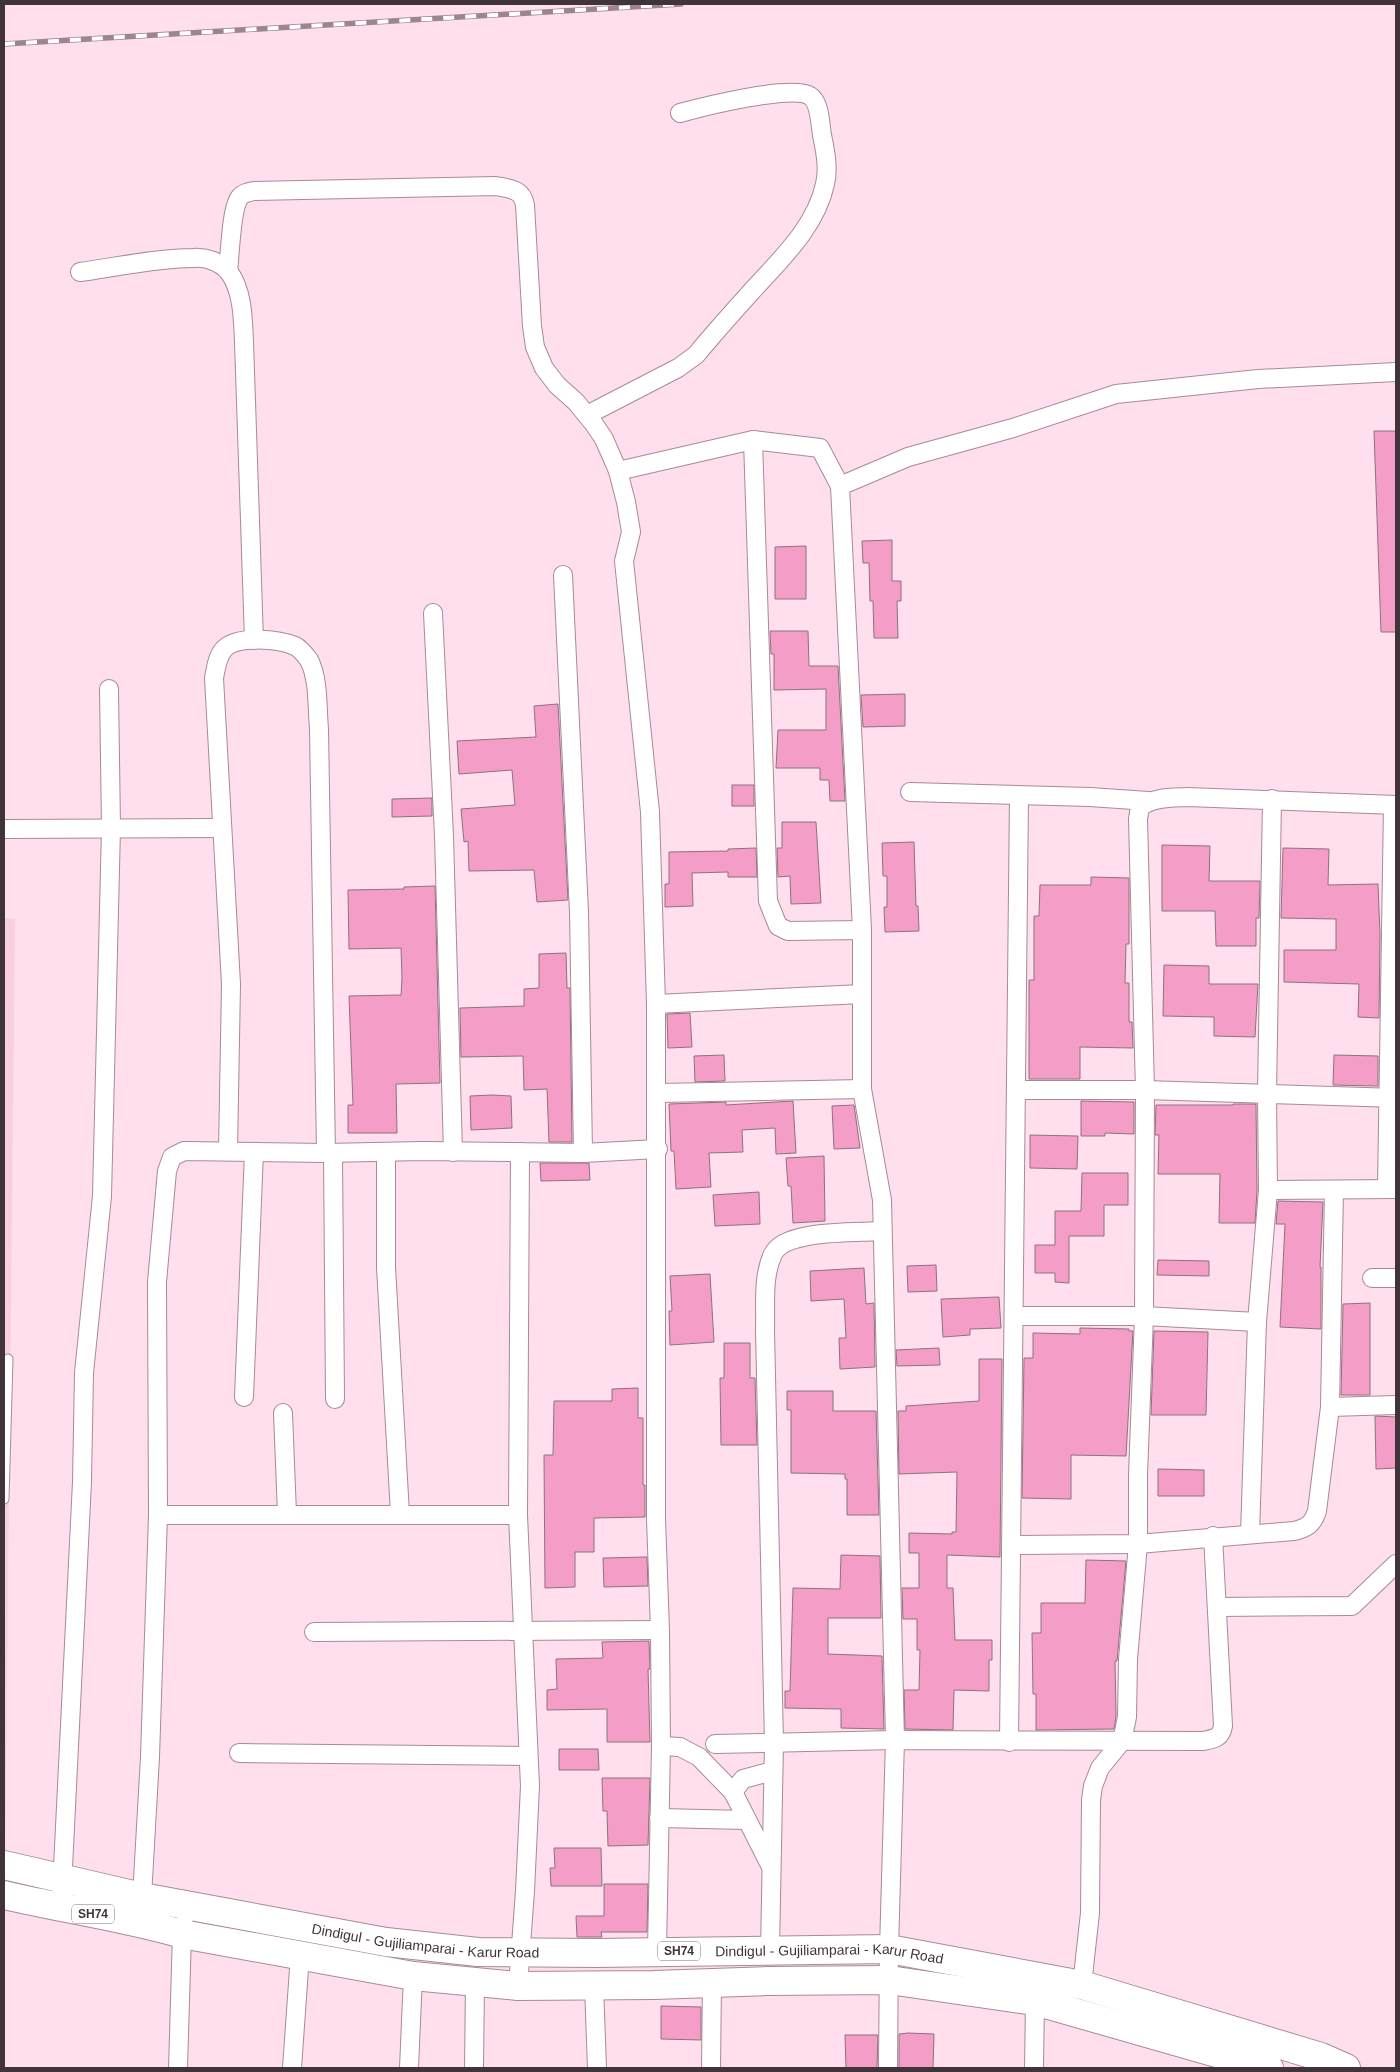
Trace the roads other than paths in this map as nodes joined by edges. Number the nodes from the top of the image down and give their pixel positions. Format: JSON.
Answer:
{"nodes":[{"id":1,"x":680,"y":113,"type":"dead end"},
{"id":2,"x":80,"y":272,"type":"dead end"},
{"id":3,"x":228,"y":272,"type":"junction"},
{"id":4,"x":1396,"y":372,"type":"edge"},
{"id":5,"x":587,"y":415,"type":"junction"},
{"id":6,"x":753,"y":440,"type":"junction"},
{"id":7,"x":618,"y":471,"type":"junction"},
{"id":8,"x":840,"y":486,"type":"junction"},
{"id":9,"x":563,"y":575,"type":"dead end"},
{"id":10,"x":433,"y":613,"type":"dead end"},
{"id":11,"x":254,"y":640,"type":"junction"},
{"id":12,"x":110,"y":689,"type":"dead end"},
{"id":13,"x":910,"y":792,"type":"dead end"},
{"id":14,"x":1019,"y":796,"type":"junction"},
{"id":15,"x":1272,"y":799,"type":"junction"},
{"id":16,"x":1148,"y":802,"type":"junction"},
{"id":17,"x":1395,"y":805,"type":"edge"},
{"id":18,"x":110,"y":828,"type":"junction"},
{"id":19,"x":222,"y":828,"type":"junction"},
{"id":20,"x":4,"y":829,"type":"edge"},
{"id":21,"x":862,"y":930,"type":"junction"},
{"id":22,"x":862,"y":994,"type":"junction"},
{"id":23,"x":656,"y":1004,"type":"junction"},
{"id":24,"x":862,"y":1089,"type":"junction"},
{"id":25,"x":1016,"y":1090,"type":"junction"},
{"id":26,"x":1145,"y":1090,"type":"junction"},
{"id":27,"x":658,"y":1093,"type":"junction"},
{"id":28,"x":1267,"y":1093,"type":"junction"},
{"id":29,"x":1392,"y":1098,"type":"edge"},
{"id":30,"x":658,"y":1149,"type":"junction"},
{"id":31,"x":228,"y":1152,"type":"junction"},
{"id":32,"x":254,"y":1152,"type":"junction"},
{"id":33,"x":386,"y":1152,"type":"junction"},
{"id":34,"x":453,"y":1152,"type":"junction"},
{"id":35,"x":520,"y":1152,"type":"junction"},
{"id":36,"x":330,"y":1153,"type":"junction"},
{"id":37,"x":583,"y":1153,"type":"junction"},
{"id":38,"x":1392,"y":1189,"type":"edge"},
{"id":39,"x":1268,"y":1190,"type":"junction"},
{"id":40,"x":1334,"y":1190,"type":"junction"},
{"id":41,"x":882,"y":1231,"type":"junction"},
{"id":42,"x":1372,"y":1278,"type":"dead end"},
{"id":43,"x":1396,"y":1278,"type":"edge"},
{"id":44,"x":1014,"y":1316,"type":"junction"},
{"id":45,"x":1144,"y":1316,"type":"junction"},
{"id":46,"x":1257,"y":1322,"type":"junction"},
{"id":47,"x":8,"y":1359,"type":"dead end"},
{"id":48,"x":244,"y":1397,"type":"dead end"},
{"id":49,"x":335,"y":1399,"type":"dead end"},
{"id":50,"x":1396,"y":1405,"type":"edge"},
{"id":51,"x":1330,"y":1407,"type":"junction"},
{"id":52,"x":283,"y":1413,"type":"dead end"},
{"id":53,"x":4,"y":1499,"type":"edge"},
{"id":54,"x":287,"y":1514,"type":"junction"},
{"id":55,"x":400,"y":1514,"type":"junction"},
{"id":56,"x":158,"y":1515,"type":"junction"},
{"id":57,"x":518,"y":1515,"type":"junction"},
{"id":58,"x":1250,"y":1534,"type":"junction"},
{"id":59,"x":1213,"y":1536,"type":"junction"},
{"id":60,"x":1138,"y":1544,"type":"junction"},
{"id":61,"x":1011,"y":1545,"type":"junction"},
{"id":62,"x":1396,"y":1564,"type":"edge"},
{"id":63,"x":1217,"y":1607,"type":"junction"},
{"id":64,"x":660,"y":1630,"type":"junction"},
{"id":65,"x":314,"y":1632,"type":"dead end"},
{"id":66,"x":524,"y":1632,"type":"junction"},
{"id":67,"x":895,"y":1740,"type":"junction"},
{"id":68,"x":1009,"y":1742,"type":"junction"},
{"id":69,"x":1122,"y":1742,"type":"junction"},
{"id":70,"x":774,"y":1743,"type":"junction"},
{"id":71,"x":715,"y":1744,"type":"dead end"},
{"id":72,"x":661,"y":1746,"type":"junction"},
{"id":73,"x":239,"y":1753,"type":"dead end"},
{"id":74,"x":528,"y":1756,"type":"junction"},
{"id":75,"x":773,"y":1770,"type":"junction"},
{"id":76,"x":733,"y":1792,"type":"junction"},
{"id":77,"x":659,"y":1818,"type":"junction"},
{"id":78,"x":747,"y":1820,"type":"junction"},
{"id":79,"x":4,"y":1865,"type":"edge"},
{"id":80,"x":772,"y":1868,"type":"junction"},
{"id":81,"x":62,"y":1879,"type":"junction"},
{"id":82,"x":4,"y":1895,"type":"edge"},
{"id":83,"x":142,"y":1897,"type":"junction"},
{"id":84,"x":188,"y":1905,"type":"junction"},
{"id":85,"x":61,"y":1908,"type":"junction"},
{"id":86,"x":182,"y":1934,"type":"junction"},
{"id":87,"x":889,"y":1949,"type":"junction"},
{"id":88,"x":657,"y":1951,"type":"junction"},
{"id":89,"x":770,"y":1951,"type":"junction"},
{"id":90,"x":521,"y":1952,"type":"junction"},
{"id":91,"x":300,"y":1955,"type":"junction"},
{"id":92,"x":413,"y":1976,"type":"junction"},
{"id":93,"x":889,"y":1980,"type":"junction"},
{"id":94,"x":712,"y":1982,"type":"junction"},
{"id":95,"x":474,"y":1983,"type":"junction"},
{"id":96,"x":1082,"y":1985,"type":"junction"},
{"id":97,"x":518,"y":1986,"type":"junction"},
{"id":98,"x":594,"y":1986,"type":"junction"},
{"id":99,"x":1035,"y":2001,"type":"junction"},
{"id":100,"x":178,"y":2068,"type":"edge"},
{"id":101,"x":292,"y":2068,"type":"edge"},
{"id":102,"x":409,"y":2068,"type":"edge"},
{"id":103,"x":474,"y":2068,"type":"edge"},
{"id":104,"x":597,"y":2068,"type":"edge"},
{"id":105,"x":711,"y":2068,"type":"edge"},
{"id":106,"x":888,"y":2068,"type":"edge"},
{"id":107,"x":1034,"y":2068,"type":"edge"},
{"id":108,"x":1268,"y":2068,"type":"edge"},
{"id":109,"x":1346,"y":2068,"type":"edge"}],
"edges":[{"from":1,"to":5,"type":"street"},
{"from":2,"to":3,"type":"street"},
{"from":3,"to":5,"type":"street"},
{"from":3,"to":11,"type":"street"},
{"from":4,"to":8,"type":"street"},
{"from":5,"to":7,"type":"street"},
{"from":6,"to":7,"type":"street"},
{"from":6,"to":8,"type":"street"},
{"from":6,"to":21,"type":"street"},
{"from":7,"to":23,"type":"street"},
{"from":8,"to":21,"type":"street"},
{"from":9,"to":37,"type":"street"},
{"from":10,"to":34,"type":"street"},
{"from":11,"to":19,"type":"street"},
{"from":11,"to":36,"type":"street"},
{"from":12,"to":18,"type":"street"},
{"from":13,"to":14,"type":"street"},
{"from":14,"to":16,"type":"street"},
{"from":14,"to":25,"type":"street"},
{"from":15,"to":16,"type":"street"},
{"from":15,"to":17,"type":"street"},
{"from":15,"to":28,"type":"street"},
{"from":16,"to":26,"type":"street"},
{"from":17,"to":29,"type":"street"},
{"from":18,"to":19,"type":"street"},
{"from":18,"to":20,"type":"street"},
{"from":18,"to":81,"type":"street"},
{"from":19,"to":31,"type":"street"},
{"from":21,"to":22,"type":"street"},
{"from":22,"to":23,"type":"street"},
{"from":22,"to":24,"type":"street"},
{"from":23,"to":27,"type":"street"},
{"from":24,"to":27,"type":"street"},
{"from":24,"to":41,"type":"street"},
{"from":25,"to":26,"type":"street"},
{"from":25,"to":44,"type":"street"},
{"from":26,"to":28,"type":"street"},
{"from":26,"to":45,"type":"street"},
{"from":27,"to":30,"type":"street"},
{"from":28,"to":29,"type":"street"},
{"from":28,"to":39,"type":"street"},
{"from":29,"to":38,"type":"street"},
{"from":30,"to":37,"type":"street"},
{"from":30,"to":64,"type":"street"},
{"from":31,"to":32,"type":"street"},
{"from":31,"to":56,"type":"street"},
{"from":32,"to":36,"type":"street"},
{"from":32,"to":48,"type":"street"},
{"from":33,"to":34,"type":"street"},
{"from":33,"to":36,"type":"street"},
{"from":33,"to":55,"type":"street"},
{"from":34,"to":35,"type":"street"},
{"from":35,"to":37,"type":"street"},
{"from":35,"to":57,"type":"street"},
{"from":36,"to":49,"type":"street"},
{"from":38,"to":40,"type":"street"},
{"from":39,"to":40,"type":"street"},
{"from":39,"to":46,"type":"street"},
{"from":40,"to":51,"type":"street"},
{"from":41,"to":67,"type":"street"},
{"from":41,"to":70,"type":"street"},
{"from":42,"to":43,"type":"street"},
{"from":44,"to":45,"type":"street"},
{"from":44,"to":61,"type":"street"},
{"from":45,"to":46,"type":"street"},
{"from":45,"to":60,"type":"street"},
{"from":46,"to":58,"type":"street"},
{"from":47,"to":53,"type":"lane"},
{"from":50,"to":51,"type":"street"},
{"from":51,"to":58,"type":"street"},
{"from":52,"to":54,"type":"street"},
{"from":54,"to":55,"type":"street"},
{"from":54,"to":56,"type":"street"},
{"from":55,"to":57,"type":"street"},
{"from":56,"to":83,"type":"street"},
{"from":57,"to":66,"type":"street"},
{"from":58,"to":59,"type":"street"},
{"from":59,"to":60,"type":"street"},
{"from":59,"to":63,"type":"street"},
{"from":60,"to":61,"type":"street"},
{"from":60,"to":69,"type":"street"},
{"from":61,"to":68,"type":"street"},
{"from":62,"to":63,"type":"street"},
{"from":63,"to":69,"type":"street"},
{"from":64,"to":66,"type":"street"},
{"from":64,"to":72,"type":"street"},
{"from":65,"to":66,"type":"street"},
{"from":66,"to":74,"type":"street"},
{"from":67,"to":68,"type":"street"},
{"from":67,"to":70,"type":"street"},
{"from":67,"to":87,"type":"street"},
{"from":68,"to":69,"type":"street"},
{"from":69,"to":96,"type":"street"},
{"from":70,"to":71,"type":"street"},
{"from":70,"to":75,"type":"street"},
{"from":72,"to":76,"type":"street"},
{"from":72,"to":77,"type":"street"},
{"from":73,"to":74,"type":"street"},
{"from":74,"to":90,"type":"street"},
{"from":75,"to":76,"type":"street"},
{"from":75,"to":80,"type":"street"},
{"from":76,"to":78,"type":"street"},
{"from":77,"to":78,"type":"street"},
{"from":77,"to":88,"type":"street"},
{"from":78,"to":80,"type":"street"},
{"from":79,"to":81,"type":"main road","name":"Dindigul - Gujiliamparai - Karur Road","number":"SH74"},
{"from":80,"to":89,"type":"street"},
{"from":81,"to":83,"type":"main road","name":"Dindigul - Gujiliamparai - Karur Road","number":"SH74"},
{"from":81,"to":85,"type":"street"},
{"from":82,"to":85,"type":"main road","name":"Dindigul - Gujiliamparai - Karur Road","number":"SH74"},
{"from":83,"to":84,"type":"main road","name":"Dindigul - Gujiliamparai - Karur Road","number":"SH74"},
{"from":84,"to":86,"type":"street"},
{"from":84,"to":90,"type":"main road","name":"Dindigul - Gujiliamparai - Karur Road","number":"SH74"},
{"from":85,"to":86,"type":"main road","name":"Dindigul - Gujiliamparai - Karur Road","number":"SH74"},
{"from":86,"to":91,"type":"main road","name":"Dindigul - Gujiliamparai - Karur Road","number":"SH74"},
{"from":86,"to":100,"type":"street"},
{"from":87,"to":89,"type":"main road","name":"Dindigul - Gujiliamparai - Karur Road","number":"SH74"},
{"from":87,"to":93,"type":"street"},
{"from":87,"to":96,"type":"main road","name":"Dindigul - Gujiliamparai - Karur Road","number":"SH74"},
{"from":88,"to":89,"type":"main road","name":"Dindigul - Gujiliamparai - Karur Road","number":"SH74"},
{"from":88,"to":90,"type":"main road","name":"Dindigul - Gujiliamparai - Karur Road","number":"SH74"},
{"from":90,"to":97,"type":"street"},
{"from":91,"to":92,"type":"main road","name":"Dindigul - Gujiliamparai - Karur Road","number":"SH74"},
{"from":91,"to":101,"type":"street"},
{"from":92,"to":95,"type":"main road","name":"Dindigul - Gujiliamparai - Karur Road","number":"SH74"},
{"from":92,"to":102,"type":"street"},
{"from":93,"to":94,"type":"main road","name":"Dindigul - Gujiliamparai - Karur Road","number":"SH74"},
{"from":93,"to":99,"type":"main road","name":"Dindigul - Gujiliamparai - Karur Road","number":"SH74"},
{"from":93,"to":106,"type":"street"},
{"from":94,"to":98,"type":"main road","name":"Dindigul - Gujiliamparai - Karur Road","number":"SH74"},
{"from":94,"to":105,"type":"street"},
{"from":95,"to":97,"type":"main road","name":"Dindigul - Gujiliamparai - Karur Road","number":"SH74"},
{"from":95,"to":103,"type":"street"},
{"from":96,"to":109,"type":"main road","name":"Dindigul - Gujiliamparai - Karur Road","number":"SH74"},
{"from":97,"to":98,"type":"main road","name":"Dindigul - Gujiliamparai - Karur Road","number":"SH74"},
{"from":98,"to":104,"type":"street"},
{"from":99,"to":107,"type":"street"},
{"from":99,"to":108,"type":"main road","name":"Dindigul - Gujiliamparai - Karur Road","number":"SH74"}]}
